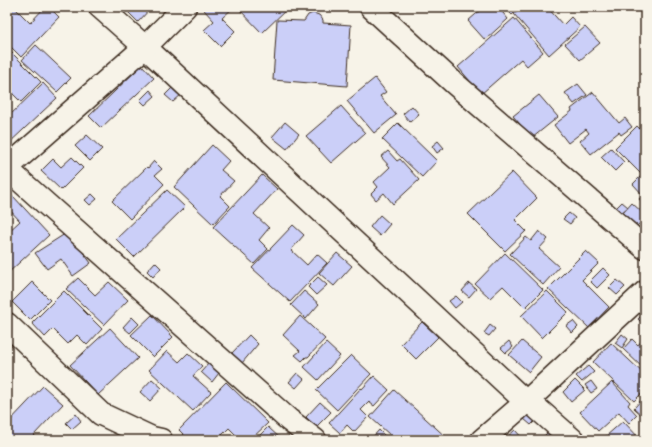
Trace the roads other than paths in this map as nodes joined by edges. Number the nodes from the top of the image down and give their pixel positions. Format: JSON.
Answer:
{"nodes":[{"id":1,"x":100,"y":7,"type":"edge"},
{"id":2,"x":185,"y":7,"type":"edge"},
{"id":3,"x":371,"y":7,"type":"edge"},
{"id":4,"x":145,"y":47,"type":"junction"},
{"id":5,"x":7,"y":168,"type":"edge"},
{"id":6,"x":645,"y":248,"type":"edge"},
{"id":7,"x":645,"y":292,"type":"edge"},
{"id":8,"x":7,"y":324,"type":"edge"},
{"id":9,"x":526,"y":402,"type":"junction"},
{"id":10,"x":162,"y":440,"type":"edge"},
{"id":11,"x":314,"y":440,"type":"edge"},
{"id":12,"x":482,"y":440,"type":"edge"},
{"id":13,"x":573,"y":440,"type":"edge"}],
"edges":[{"from":1,"to":4,"type":"street"},
{"from":2,"to":4,"type":"street"},
{"from":3,"to":6,"type":"street"},
{"from":4,"to":5,"type":"street"},
{"from":4,"to":9,"type":"street"},
{"from":5,"to":11,"type":"street"},
{"from":7,"to":9,"type":"street"},
{"from":8,"to":10,"type":"street"},
{"from":9,"to":12,"type":"street"},
{"from":9,"to":13,"type":"street"}]}
